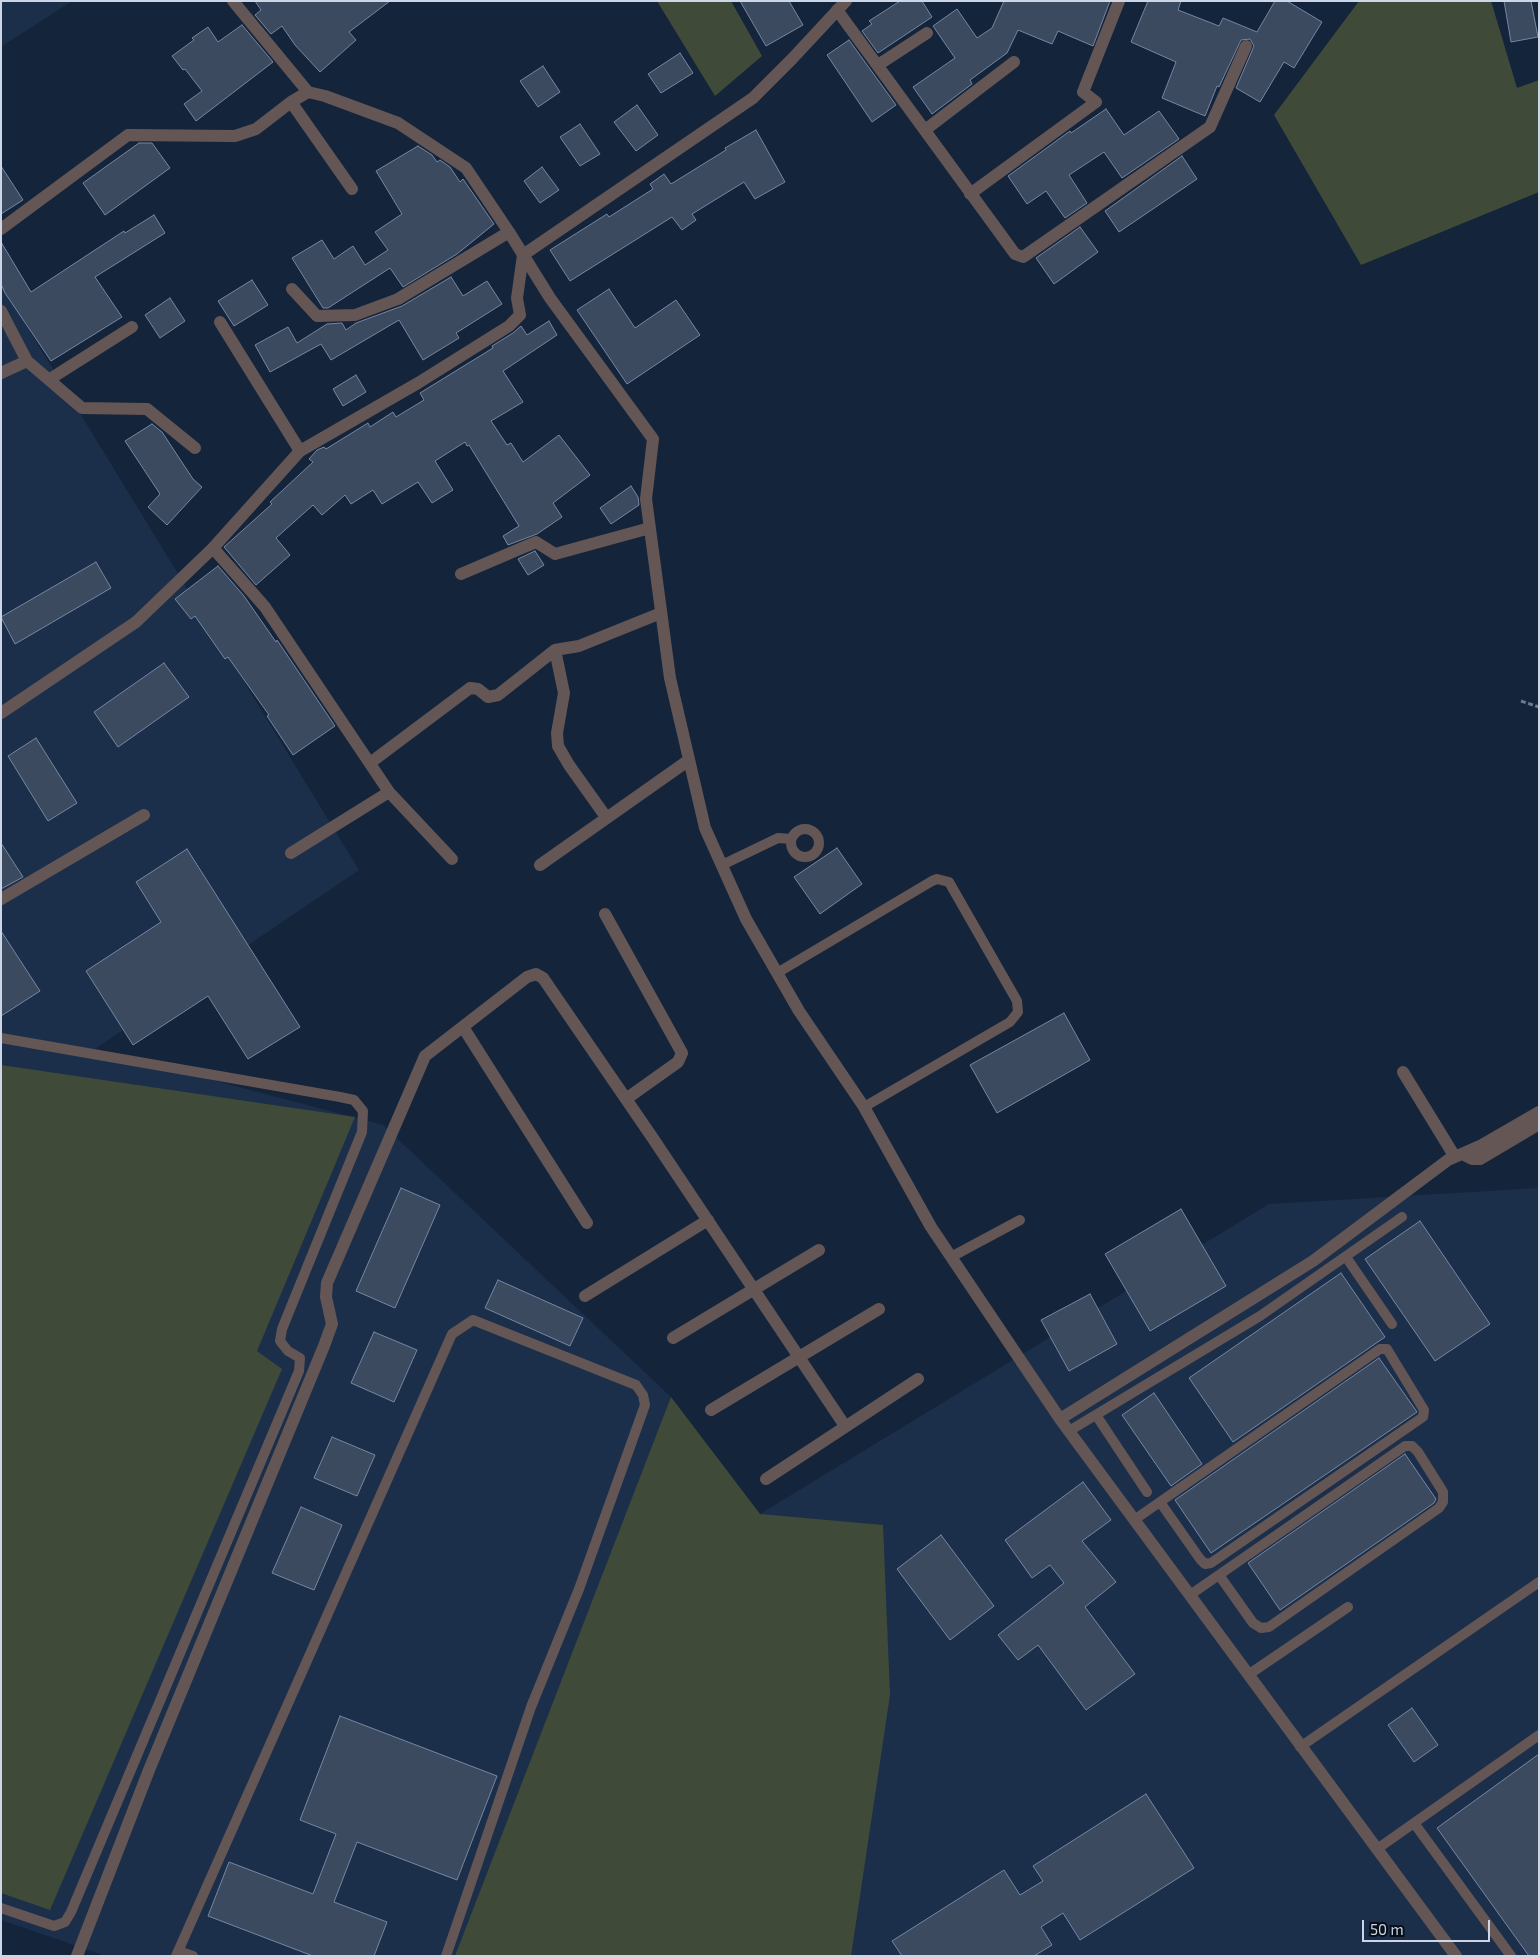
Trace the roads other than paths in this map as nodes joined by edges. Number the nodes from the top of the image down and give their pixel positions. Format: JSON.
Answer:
{"nodes":[{"id":1,"x":233,"y":1,"type":"edge"},
{"id":2,"x":1119,"y":1,"type":"edge"},
{"id":3,"x":842,"y":6,"type":"edge"},
{"id":4,"x":927,"y":32,"type":"dead end"},
{"id":5,"x":1246,"y":46,"type":"dead end"},
{"id":6,"x":1014,"y":62,"type":"dead end"},
{"id":7,"x":878,"y":65,"type":"junction"},
{"id":8,"x":308,"y":92,"type":"junction"},
{"id":9,"x":291,"y":102,"type":"junction"},
{"id":10,"x":925,"y":130,"type":"junction"},
{"id":11,"x":352,"y":189,"type":"dead end"},
{"id":12,"x":970,"y":194,"type":"junction"},
{"id":13,"x":1,"y":228,"type":"edge"},
{"id":14,"x":509,"y":232,"type":"junction"},
{"id":15,"x":523,"y":255,"type":"junction"},
{"id":16,"x":292,"y":289,"type":"dead end"},
{"id":17,"x":1,"y":311,"type":"edge"},
{"id":18,"x":220,"y":322,"type":"dead end"},
{"id":19,"x":132,"y":327,"type":"dead end"},
{"id":20,"x":26,"y":361,"type":"junction"},
{"id":21,"x":1,"y":373,"type":"edge"},
{"id":22,"x":50,"y":379,"type":"junction"},
{"id":23,"x":195,"y":448,"type":"dead end"},
{"id":24,"x":300,"y":451,"type":"junction"},
{"id":25,"x":650,"y":528,"type":"junction"},
{"id":26,"x":213,"y":548,"type":"junction"},
{"id":27,"x":462,"y":574,"type":"dead end"},
{"id":28,"x":661,"y":613,"type":"junction"},
{"id":29,"x":555,"y":650,"type":"junction"},
{"id":30,"x":1,"y":713,"type":"edge"},
{"id":31,"x":689,"y":760,"type":"junction"},
{"id":32,"x":370,"y":763,"type":"junction"},
{"id":33,"x":389,"y":792,"type":"junction"},
{"id":34,"x":144,"y":814,"type":"dead end"},
{"id":35,"x":606,"y":817,"type":"junction"},
{"id":36,"x":791,"y":839,"type":"dead end"},
{"id":37,"x":291,"y":853,"type":"dead end"},
{"id":38,"x":452,"y":859,"type":"dead end"},
{"id":39,"x":540,"y":865,"type":"dead end"},
{"id":40,"x":722,"y":865,"type":"junction"},
{"id":41,"x":1,"y":899,"type":"edge"},
{"id":42,"x":605,"y":914,"type":"dead end"},
{"id":43,"x":777,"y":973,"type":"junction"},
{"id":44,"x":463,"y":1027,"type":"junction"},
{"id":45,"x":1,"y":1038,"type":"edge"},
{"id":46,"x":1403,"y":1072,"type":"dead end"},
{"id":47,"x":626,"y":1099,"type":"junction"},
{"id":48,"x":864,"y":1107,"type":"junction"},
{"id":49,"x":1539,"y":1112,"type":"edge"},
{"id":50,"x":1539,"y":1124,"type":"edge"},
{"id":51,"x":1458,"y":1155,"type":"junction"},
{"id":52,"x":1402,"y":1217,"type":"dead end"},
{"id":53,"x":708,"y":1220,"type":"junction"},
{"id":54,"x":1020,"y":1220,"type":"dead end"},
{"id":55,"x":587,"y":1223,"type":"dead end"},
{"id":56,"x":819,"y":1250,"type":"dead end"},
{"id":57,"x":951,"y":1257,"type":"junction"},
{"id":58,"x":1346,"y":1257,"type":"junction"},
{"id":59,"x":754,"y":1289,"type":"junction"},
{"id":60,"x":585,"y":1296,"type":"dead end"},
{"id":61,"x":879,"y":1308,"type":"dead end"},
{"id":62,"x":1392,"y":1324,"type":"dead end"},
{"id":63,"x":673,"y":1338,"type":"dead end"},
{"id":64,"x":799,"y":1357,"type":"junction"},
{"id":65,"x":918,"y":1378,"type":"dead end"},
{"id":66,"x":711,"y":1410,"type":"dead end"},
{"id":67,"x":1096,"y":1415,"type":"junction"},
{"id":68,"x":1060,"y":1419,"type":"junction"},
{"id":69,"x":845,"y":1426,"type":"junction"},
{"id":70,"x":1069,"y":1431,"type":"junction"},
{"id":71,"x":766,"y":1479,"type":"dead end"},
{"id":72,"x":1147,"y":1492,"type":"dead end"},
{"id":73,"x":1160,"y":1502,"type":"junction"},
{"id":74,"x":1134,"y":1520,"type":"junction"},
{"id":75,"x":1219,"y":1575,"type":"junction"},
{"id":76,"x":1539,"y":1582,"type":"edge"},
{"id":77,"x":1190,"y":1595,"type":"junction"},
{"id":78,"x":1348,"y":1606,"type":"dead end"},
{"id":79,"x":1248,"y":1675,"type":"junction"},
{"id":80,"x":1539,"y":1735,"type":"edge"},
{"id":81,"x":1300,"y":1746,"type":"junction"},
{"id":82,"x":1414,"y":1822,"type":"junction"},
{"id":83,"x":1377,"y":1849,"type":"junction"},
{"id":84,"x":1,"y":1908,"type":"edge"},
{"id":85,"x":1451,"y":1953,"type":"edge"},
{"id":86,"x":177,"y":1954,"type":"edge"},
{"id":87,"x":77,"y":1956,"type":"edge"},
{"id":88,"x":193,"y":1956,"type":"edge"},
{"id":89,"x":446,"y":1956,"type":"edge"},
{"id":90,"x":1511,"y":1956,"type":"edge"}],
"edges":[{"from":1,"to":8,"type":"street"},
{"from":2,"to":12,"type":"street"},
{"from":3,"to":7,"type":"street"},
{"from":3,"to":15,"type":"street"},
{"from":4,"to":7,"type":"street"},
{"from":5,"to":12,"type":"street"},
{"from":6,"to":10,"type":"street"},
{"from":7,"to":10,"type":"street"},
{"from":8,"to":9,"type":"street"},
{"from":8,"to":14,"type":"street"},
{"from":9,"to":11,"type":"street"},
{"from":9,"to":13,"type":"street"},
{"from":10,"to":12,"type":"street"},
{"from":14,"to":15,"type":"street"},
{"from":14,"to":16,"type":"street"},
{"from":15,"to":24,"type":"street"},
{"from":15,"to":25,"type":"street"},
{"from":17,"to":20,"type":"street"},
{"from":18,"to":24,"type":"street"},
{"from":19,"to":22,"type":"street"},
{"from":20,"to":21,"type":"street"},
{"from":20,"to":22,"type":"street"},
{"from":22,"to":23,"type":"street"},
{"from":24,"to":26,"type":"street"},
{"from":25,"to":27,"type":"street"},
{"from":25,"to":28,"type":"street"},
{"from":26,"to":30,"type":"street"},
{"from":26,"to":32,"type":"street"},
{"from":28,"to":29,"type":"street"},
{"from":28,"to":31,"type":"street"},
{"from":29,"to":32,"type":"street"},
{"from":29,"to":35,"type":"street"},
{"from":31,"to":35,"type":"street"},
{"from":31,"to":40,"type":"street"},
{"from":32,"to":33,"type":"street"},
{"from":33,"to":37,"type":"street"},
{"from":33,"to":38,"type":"street"},
{"from":34,"to":41,"type":"street"},
{"from":35,"to":39,"type":"street"},
{"from":36,"to":40,"type":"lane"},
{"from":40,"to":43,"type":"street"},
{"from":42,"to":47,"type":"street"},
{"from":43,"to":48,"type":"street"},
{"from":43,"to":48,"type":"lane"},
{"from":44,"to":47,"type":"street"},
{"from":44,"to":55,"type":"street"},
{"from":44,"to":87,"type":"street"},
{"from":45,"to":84,"type":"lane"},
{"from":46,"to":51,"type":"street"},
{"from":47,"to":53,"type":"street"},
{"from":48,"to":57,"type":"street"},
{"from":49,"to":51,"type":"street"},
{"from":50,"to":51,"type":"street"},
{"from":51,"to":68,"type":"street"},
{"from":52,"to":58,"type":"lane"},
{"from":53,"to":59,"type":"street"},
{"from":53,"to":60,"type":"street"},
{"from":54,"to":57,"type":"lane"},
{"from":56,"to":59,"type":"street"},
{"from":57,"to":68,"type":"street"},
{"from":58,"to":62,"type":"lane"},
{"from":58,"to":67,"type":"lane"},
{"from":59,"to":63,"type":"street"},
{"from":59,"to":64,"type":"street"},
{"from":61,"to":64,"type":"street"},
{"from":64,"to":66,"type":"street"},
{"from":64,"to":69,"type":"street"},
{"from":65,"to":69,"type":"street"},
{"from":67,"to":70,"type":"lane"},
{"from":67,"to":72,"type":"lane"},
{"from":68,"to":70,"type":"street"},
{"from":69,"to":71,"type":"street"},
{"from":70,"to":74,"type":"street"},
{"from":73,"to":73,"type":"lane"},
{"from":73,"to":74,"type":"lane"},
{"from":74,"to":77,"type":"street"},
{"from":75,"to":75,"type":"lane"},
{"from":75,"to":77,"type":"lane"},
{"from":76,"to":81,"type":"lane"},
{"from":77,"to":79,"type":"street"},
{"from":78,"to":79,"type":"lane"},
{"from":79,"to":81,"type":"street"},
{"from":80,"to":82,"type":"lane"},
{"from":81,"to":83,"type":"street"},
{"from":82,"to":83,"type":"lane"},
{"from":82,"to":90,"type":"lane"},
{"from":83,"to":85,"type":"street"},
{"from":86,"to":88,"type":"lane"},
{"from":86,"to":89,"type":"lane"}]}
